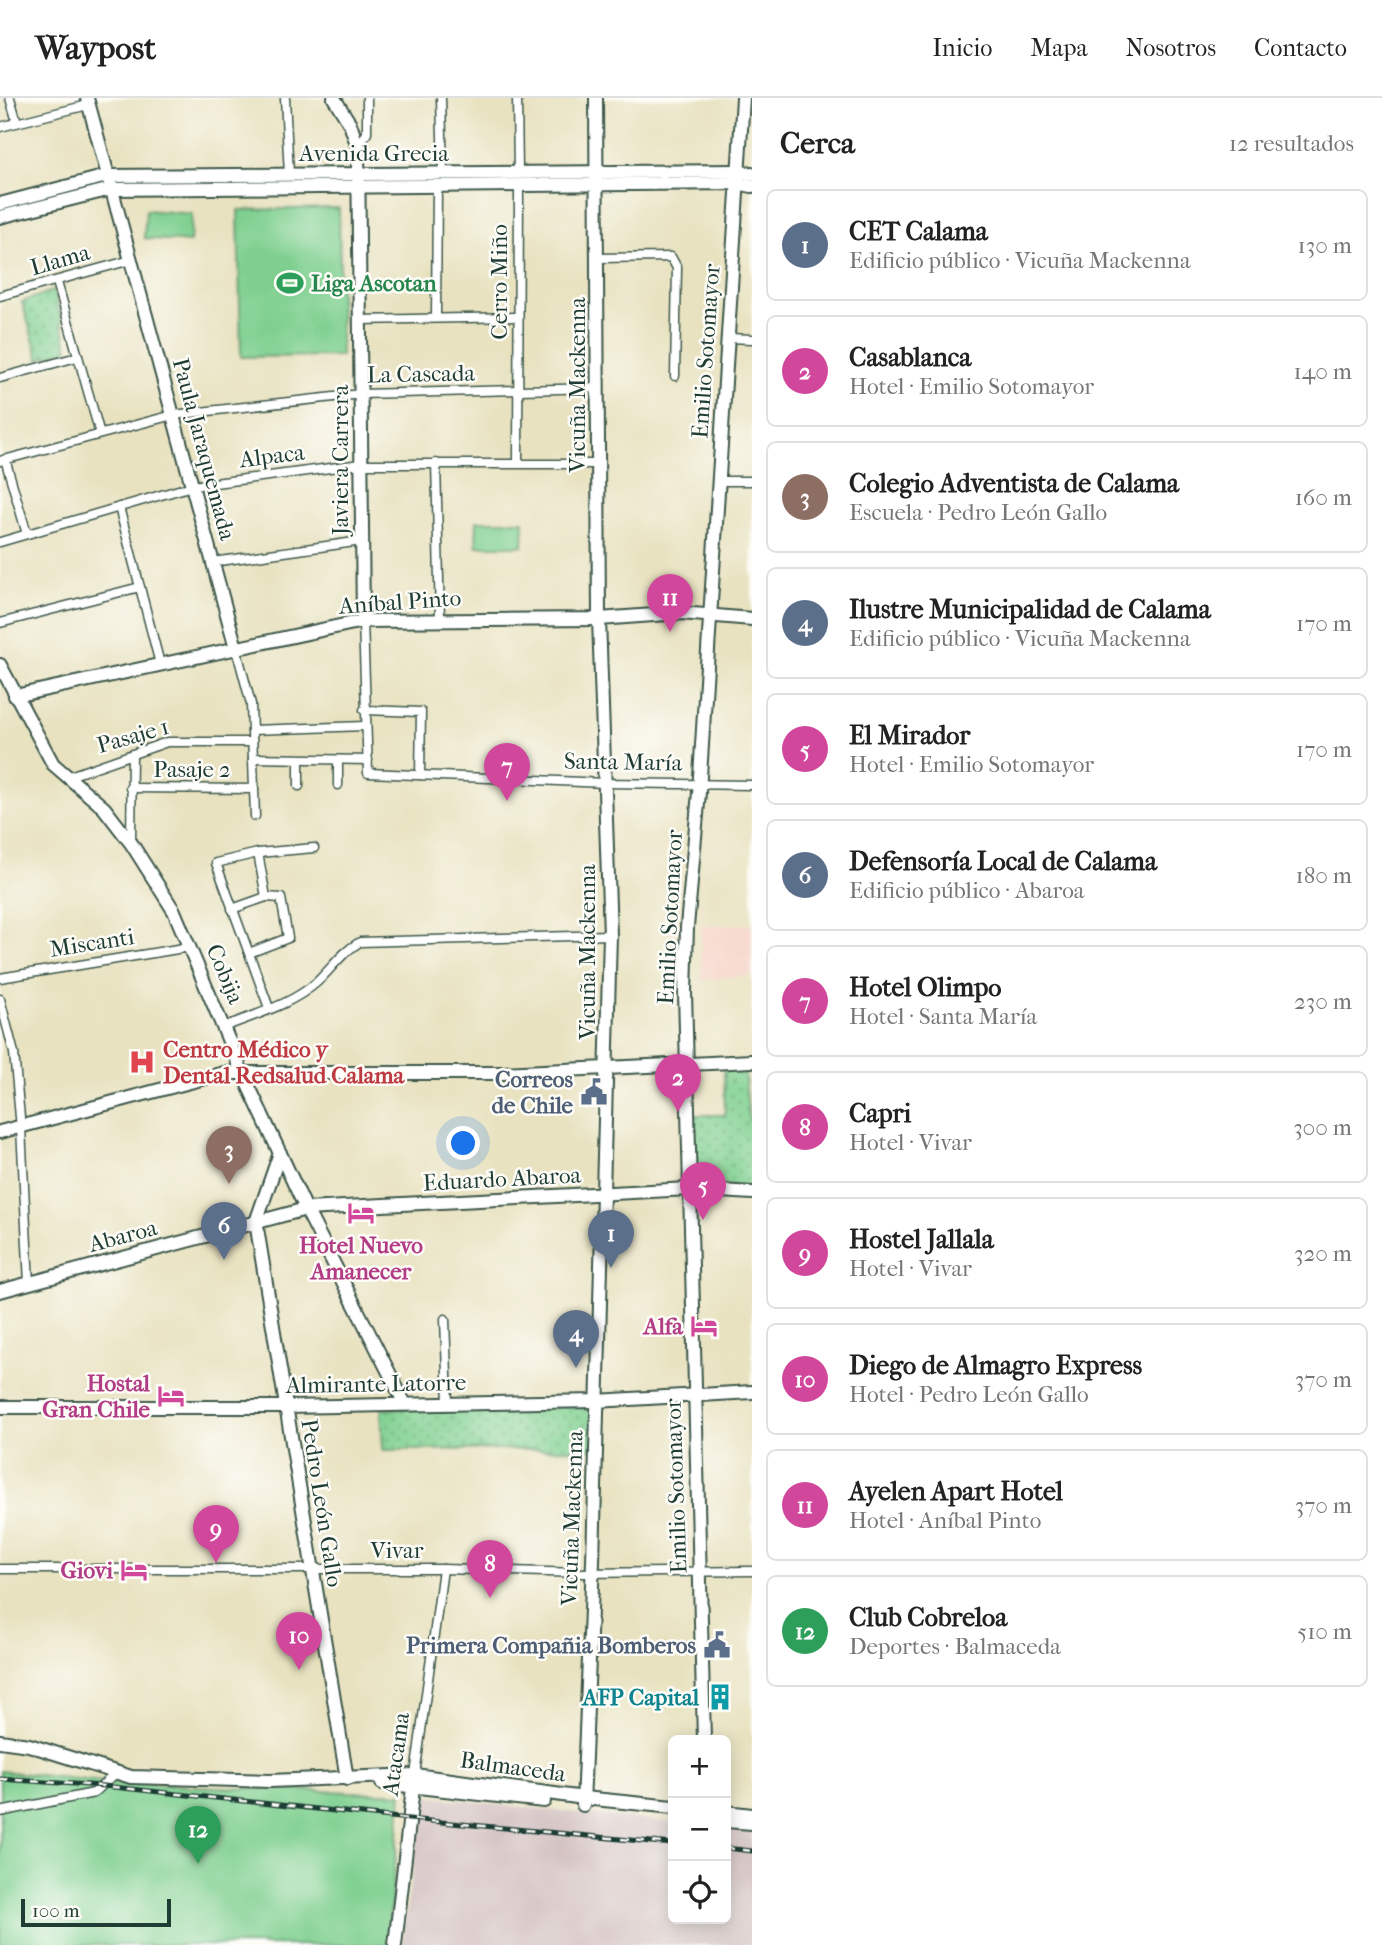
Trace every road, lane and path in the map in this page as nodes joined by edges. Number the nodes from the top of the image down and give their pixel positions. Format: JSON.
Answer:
{"nodes":[{"id":1,"x":10,"y":98,"type":"edge"},
{"id":2,"x":285,"y":98,"type":"edge"},
{"id":3,"x":334,"y":98,"type":"edge"},
{"id":4,"x":367,"y":98,"type":"edge"},
{"id":5,"x":441,"y":98,"type":"edge"},
{"id":6,"x":517,"y":98,"type":"edge"},
{"id":7,"x":596,"y":98,"type":"edge"},
{"id":8,"x":743,"y":98,"type":"edge"},
{"id":9,"x":87,"y":101,"type":"edge"},
{"id":10,"x":17,"y":122,"type":"junction"},
{"id":11,"x":0,"y":127,"type":"edge"},
{"id":12,"x":358,"y":147,"type":"junction"},
{"id":13,"x":443,"y":174,"type":"junction"},
{"id":14,"x":752,"y":174,"type":"edge"},
{"id":15,"x":289,"y":175,"type":"junction"},
{"id":16,"x":738,"y":177,"type":"junction"},
{"id":17,"x":597,"y":178,"type":"junction"},
{"id":18,"x":518,"y":179,"type":"junction"},
{"id":19,"x":359,"y":181,"type":"junction"},
{"id":20,"x":109,"y":183,"type":"junction"},
{"id":21,"x":437,"y":186,"type":"junction"},
{"id":22,"x":752,"y":186,"type":"edge"},
{"id":23,"x":0,"y":204,"type":"edge"},
{"id":24,"x":0,"y":217,"type":"edge"},
{"id":25,"x":598,"y":258,"type":"junction"},
{"id":26,"x":131,"y":260,"type":"junction"},
{"id":27,"x":57,"y":282,"type":"junction"},
{"id":28,"x":0,"y":296,"type":"edge"},
{"id":29,"x":518,"y":317,"type":"junction"},
{"id":30,"x":436,"y":318,"type":"junction"},
{"id":31,"x":359,"y":320,"type":"junction"},
{"id":32,"x":728,"y":338,"type":"junction"},
{"id":33,"x":752,"y":338,"type":"edge"},
{"id":34,"x":78,"y":357,"type":"junction"},
{"id":35,"x":675,"y":376,"type":"dead end"},
{"id":36,"x":0,"y":378,"type":"edge"},
{"id":37,"x":598,"y":388,"type":"junction"},
{"id":38,"x":519,"y":391,"type":"junction"},
{"id":39,"x":361,"y":394,"type":"junction"},
{"id":40,"x":173,"y":415,"type":"junction"},
{"id":41,"x":100,"y":434,"type":"junction"},
{"id":42,"x":3,"y":460,"type":"edge"},
{"id":43,"x":436,"y":463,"type":"junction"},
{"id":44,"x":518,"y":463,"type":"junction"},
{"id":45,"x":361,"y":464,"type":"junction"},
{"id":46,"x":598,"y":464,"type":"junction"},
{"id":47,"x":719,"y":481,"type":"junction"},
{"id":48,"x":752,"y":481,"type":"edge"},
{"id":49,"x":192,"y":486,"type":"junction"},
{"id":50,"x":119,"y":507,"type":"junction"},
{"id":51,"x":27,"y":534,"type":"junction"},
{"id":52,"x":362,"y":541,"type":"junction"},
{"id":53,"x":0,"y":542,"type":"edge"},
{"id":54,"x":213,"y":562,"type":"junction"},
{"id":55,"x":140,"y":587,"type":"junction"},
{"id":56,"x":710,"y":614,"type":"junction"},
{"id":57,"x":440,"y":618,"type":"junction"},
{"id":58,"x":599,"y":619,"type":"junction"},
{"id":59,"x":752,"y":619,"type":"edge"},
{"id":60,"x":363,"y":621,"type":"junction"},
{"id":61,"x":0,"y":623,"type":"edge"},
{"id":62,"x":236,"y":648,"type":"junction"},
{"id":63,"x":160,"y":664,"type":"junction"},
{"id":64,"x":0,"y":665,"type":"edge"},
{"id":65,"x":15,"y":696,"type":"junction"},
{"id":66,"x":364,"y":710,"type":"junction"},
{"id":67,"x":365,"y":726,"type":"junction"},
{"id":68,"x":252,"y":730,"type":"junction"},
{"id":69,"x":252,"y":742,"type":"junction"},
{"id":70,"x":132,"y":754,"type":"junction"},
{"id":71,"x":253,"y":758,"type":"junction"},
{"id":72,"x":299,"y":760,"type":"junction"},
{"id":73,"x":338,"y":760,"type":"junction"},
{"id":74,"x":368,"y":760,"type":"junction"},
{"id":75,"x":368,"y":773,"type":"joint"},
{"id":76,"x":420,"y":775,"type":"junction"},
{"id":77,"x":67,"y":777,"type":"junction"},
{"id":78,"x":605,"y":783,"type":"junction"},
{"id":79,"x":699,"y":783,"type":"junction"},
{"id":80,"x":338,"y":785,"type":"dead end"},
{"id":81,"x":752,"y":785,"type":"edge"},
{"id":82,"x":299,"y":786,"type":"dead end"},
{"id":83,"x":130,"y":788,"type":"junction"},
{"id":84,"x":254,"y":789,"type":"junction"},
{"id":85,"x":255,"y":816,"type":"dead end"},
{"id":86,"x":131,"y":843,"type":"junction"},
{"id":87,"x":314,"y":848,"type":"dead end"},
{"id":88,"x":258,"y":853,"type":"junction"},
{"id":89,"x":266,"y":897,"type":"junction"},
{"id":90,"x":232,"y":909,"type":"junction"},
{"id":91,"x":610,"y":935,"type":"junction"},
{"id":92,"x":190,"y":947,"type":"junction"},
{"id":93,"x":249,"y":953,"type":"junction"},
{"id":94,"x":0,"y":978,"type":"edge"},
{"id":95,"x":0,"y":999,"type":"edge"},
{"id":96,"x":269,"y":1008,"type":"junction"},
{"id":97,"x":224,"y":1027,"type":"junction"},
{"id":98,"x":752,"y":1061,"type":"edge"},
{"id":99,"x":686,"y":1065,"type":"junction"},
{"id":100,"x":607,"y":1070,"type":"junction"},
{"id":101,"x":242,"y":1072,"type":"junction"},
{"id":102,"x":21,"y":1128,"type":"junction"},
{"id":103,"x":0,"y":1132,"type":"edge"},
{"id":104,"x":280,"y":1153,"type":"junction"},
{"id":105,"x":689,"y":1189,"type":"junction"},
{"id":106,"x":752,"y":1193,"type":"edge"},
{"id":107,"x":603,"y":1194,"type":"junction"},
{"id":108,"x":306,"y":1209,"type":"junction"},
{"id":109,"x":256,"y":1222,"type":"junction"},
{"id":110,"x":29,"y":1284,"type":"junction"},
{"id":111,"x":0,"y":1291,"type":"edge"},
{"id":112,"x":445,"y":1319,"type":"dead end"},
{"id":113,"x":752,"y":1392,"type":"edge"},
{"id":114,"x":695,"y":1395,"type":"junction"},
{"id":115,"x":596,"y":1401,"type":"junction"},
{"id":116,"x":448,"y":1402,"type":"junction"},
{"id":117,"x":405,"y":1404,"type":"junction"},
{"id":118,"x":0,"y":1407,"type":"edge"},
{"id":119,"x":286,"y":1407,"type":"junction"},
{"id":120,"x":0,"y":1569,"type":"edge"},
{"id":121,"x":312,"y":1569,"type":"junction"},
{"id":122,"x":443,"y":1569,"type":"junction"},
{"id":123,"x":752,"y":1570,"type":"edge"},
{"id":124,"x":592,"y":1572,"type":"junction"},
{"id":125,"x":699,"y":1572,"type":"junction"},
{"id":126,"x":704,"y":1735,"type":"edge"},
{"id":127,"x":0,"y":1741,"type":"edge"},
{"id":128,"x":117,"y":1772,"type":"junction"},
{"id":129,"x":346,"y":1779,"type":"junction"},
{"id":130,"x":414,"y":1781,"type":"junction"},
{"id":131,"x":583,"y":1801,"type":"junction"},
{"id":132,"x":668,"y":1807,"type":"edge"},
{"id":133,"x":0,"y":1812,"type":"edge"},
{"id":134,"x":731,"y":1813,"type":"edge"},
{"id":135,"x":668,"y":1815,"type":"edge"},
{"id":136,"x":752,"y":1815,"type":"edge"},
{"id":137,"x":731,"y":1821,"type":"edge"},
{"id":138,"x":752,"y":1823,"type":"edge"},
{"id":139,"x":395,"y":1945,"type":"edge"}],
"edges":[{"from":1,"to":10,"type":"street"},
{"from":2,"to":15,"type":"street"},
{"from":3,"to":12,"type":"main road","name":"Javiera Carrera"},
{"from":4,"to":12,"type":"street","name":"Javiera Carrera"},
{"from":5,"to":13,"type":"street"},
{"from":6,"to":18,"type":"street","name":"Cerro Miño"},
{"from":7,"to":17,"type":"main road","name":"Vicuña Mackenna"},
{"from":8,"to":16,"type":"main road","name":"Emilio Sotomayor"},
{"from":9,"to":10,"type":"street"},
{"from":9,"to":20,"type":"main road","name":"Paula Jaraquemada"},
{"from":10,"to":11,"type":"street"},
{"from":12,"to":19,"type":"main road","name":"Javiera Carrera"},
{"from":13,"to":18,"type":"main road","name":"Avenida Grecia"},
{"from":13,"to":19,"type":"main road","name":"Avenida Grecia"},
{"from":14,"to":16,"type":"main road","name":"Avenida Grecia"},
{"from":15,"to":19,"type":"main road","name":"Avenida Grecia"},
{"from":15,"to":20,"type":"main road","name":"Avenida Grecia"},
{"from":16,"to":17,"type":"main road","name":"Avenida Grecia"},
{"from":16,"to":22,"type":"main road","name":"Avenida Grecia"},
{"from":16,"to":32,"type":"main road","name":"Emilio Sotomayor"},
{"from":17,"to":18,"type":"main road","name":"Avenida Grecia"},
{"from":17,"to":25,"type":"main road","name":"Vicuña Mackenna"},
{"from":18,"to":21,"type":"main road","name":"Avenida Grecia"},
{"from":18,"to":29,"type":"street","name":"Cerro Miño"},
{"from":19,"to":20,"type":"main road","name":"Avenida Grecia"},
{"from":19,"to":21,"type":"main road","name":"Avenida Grecia"},
{"from":19,"to":31,"type":"main road","name":"Javiera Carrera"},
{"from":20,"to":23,"type":"main road","name":"Avenida Grecia"},
{"from":20,"to":24,"type":"main road","name":"Avenida Grecia"},
{"from":20,"to":26,"type":"main road","name":"Paula Jaraquemada"},
{"from":21,"to":30,"type":"street"},
{"from":25,"to":35,"type":"street"},
{"from":25,"to":37,"type":"main road","name":"Vicuña Mackenna"},
{"from":26,"to":27,"type":"street","name":"Llama"},
{"from":26,"to":40,"type":"main road","name":"Paula Jaraquemada"},
{"from":27,"to":28,"type":"street","name":"Llama"},
{"from":27,"to":34,"type":"street"},
{"from":29,"to":30,"type":"street"},
{"from":29,"to":38,"type":"street","name":"Cerro Miño"},
{"from":30,"to":31,"type":"street"},
{"from":31,"to":39,"type":"main road","name":"Javiera Carrera"},
{"from":32,"to":33,"type":"street"},
{"from":32,"to":47,"type":"main road","name":"Emilio Sotomayor"},
{"from":34,"to":36,"type":"street"},
{"from":34,"to":41,"type":"street"},
{"from":37,"to":38,"type":"street","name":"La Cascada"},
{"from":37,"to":46,"type":"main road","name":"Vicuña Mackenna"},
{"from":38,"to":39,"type":"street","name":"La Cascada"},
{"from":38,"to":44,"type":"street","name":"Cerro Miño"},
{"from":39,"to":40,"type":"street","name":"La Cascada"},
{"from":39,"to":45,"type":"main road","name":"Javiera Carrera"},
{"from":40,"to":41,"type":"street","name":"La Cascada"},
{"from":40,"to":49,"type":"main road","name":"Paula Jaraquemada"},
{"from":41,"to":42,"type":"street","name":"La Cascada"},
{"from":42,"to":51,"type":"street"},
{"from":43,"to":44,"type":"street","name":"Alpaca"},
{"from":43,"to":45,"type":"street","name":"Alpaca"},
{"from":43,"to":57,"type":"street"},
{"from":44,"to":46,"type":"street","name":"Alpaca"},
{"from":45,"to":49,"type":"street","name":"Alpaca"},
{"from":45,"to":52,"type":"main road","name":"Javiera Carrera"},
{"from":46,"to":58,"type":"main road","name":"Vicuña Mackenna"},
{"from":47,"to":48,"type":"street"},
{"from":47,"to":56,"type":"main road","name":"Emilio Sotomayor"},
{"from":49,"to":50,"type":"street","name":"Alpaca"},
{"from":49,"to":54,"type":"main road","name":"Paula Jaraquemada"},
{"from":50,"to":51,"type":"street","name":"Alpaca"},
{"from":50,"to":55,"type":"street"},
{"from":51,"to":53,"type":"street","name":"Alpaca"},
{"from":52,"to":54,"type":"street"},
{"from":52,"to":60,"type":"main road","name":"Javiera Carrera"},
{"from":54,"to":62,"type":"main road","name":"Paula Jaraquemada"},
{"from":55,"to":61,"type":"street"},
{"from":55,"to":63,"type":"street"},
{"from":56,"to":58,"type":"main road","name":"Aníbal Pinto"},
{"from":56,"to":59,"type":"main road","name":"Aníbal Pinto"},
{"from":56,"to":79,"type":"main road","name":"Emilio Sotomayor"},
{"from":57,"to":58,"type":"main road","name":"Aníbal Pinto"},
{"from":57,"to":60,"type":"main road","name":"Aníbal Pinto"},
{"from":58,"to":78,"type":"main road","name":"Vicuña Mackenna"},
{"from":60,"to":62,"type":"main road","name":"Aníbal Pinto"},
{"from":60,"to":66,"type":"street","name":"Javiera Carrera"},
{"from":62,"to":63,"type":"main road","name":"Aníbal Pinto"},
{"from":62,"to":68,"type":"street","name":"Paula Jaraquemada"},
{"from":63,"to":65,"type":"main road","name":"Aníbal Pinto"},
{"from":64,"to":65,"type":"main road","name":"Cobija"},
{"from":65,"to":77,"type":"main road","name":"Cobija"},
{"from":66,"to":67,"type":"street","name":"Javiera Carrera"},
{"from":66,"to":76,"type":"street"},
{"from":67,"to":68,"type":"street"},
{"from":67,"to":74,"type":"street","name":"Javiera Carrera"},
{"from":68,"to":69,"type":"street","name":"Paula Jaraquemada"},
{"from":69,"to":70,"type":"street","name":"Pasaje 1"},
{"from":69,"to":71,"type":"street","name":"Paula Jaraquemada"},
{"from":70,"to":77,"type":"street","name":"Pasaje 1"},
{"from":70,"to":83,"type":"street"},
{"from":71,"to":72,"type":"street","name":"Pasaje 2"},
{"from":71,"to":84,"type":"street","name":"Paula Jaraquemada"},
{"from":72,"to":73,"type":"street","name":"Pasaje 2"},
{"from":72,"to":82,"type":"street"},
{"from":73,"to":74,"type":"street","name":"Pasaje 2"},
{"from":73,"to":80,"type":"street"},
{"from":74,"to":75,"type":"street","name":"Javiera Carrera"},
{"from":75,"to":76,"type":"street","name":"Santa María"},
{"from":76,"to":78,"type":"street","name":"Santa María"},
{"from":77,"to":86,"type":"main road","name":"Cobija"},
{"from":78,"to":79,"type":"street","name":"Santa María"},
{"from":78,"to":91,"type":"main road","name":"Vicuña Mackenna"},
{"from":79,"to":81,"type":"street","name":"Santa María"},
{"from":79,"to":99,"type":"main road","name":"Emilio Sotomayor"},
{"from":83,"to":84,"type":"street","name":"Pasaje 2"},
{"from":83,"to":86,"type":"street"},
{"from":84,"to":85,"type":"street","name":"Paula Jaraquemada"},
{"from":86,"to":92,"type":"main road","name":"Cobija"},
{"from":87,"to":88,"type":"street"},
{"from":88,"to":89,"type":"street"},
{"from":88,"to":90,"type":"street"},
{"from":89,"to":90,"type":"street"},
{"from":89,"to":93,"type":"street"},
{"from":90,"to":93,"type":"street"},
{"from":91,"to":96,"type":"street"},
{"from":91,"to":100,"type":"main road","name":"Vicuña Mackenna"},
{"from":92,"to":94,"type":"street","name":"Miscanti"},
{"from":92,"to":97,"type":"main road","name":"Cobija"},
{"from":93,"to":96,"type":"street"},
{"from":95,"to":102,"type":"street"},
{"from":96,"to":97,"type":"street"},
{"from":97,"to":101,"type":"main road","name":"Cobija"},
{"from":98,"to":99,"type":"main road"},
{"from":99,"to":100,"type":"main road"},
{"from":99,"to":105,"type":"main road","name":"Emilio Sotomayor"},
{"from":100,"to":101,"type":"main road"},
{"from":100,"to":107,"type":"main road","name":"Vicuña Mackenna"},
{"from":101,"to":102,"type":"main road"},
{"from":101,"to":104,"type":"main road","name":"Cobija"},
{"from":102,"to":103,"type":"main road"},
{"from":102,"to":110,"type":"street"},
{"from":104,"to":108,"type":"main road","name":"Cobija"},
{"from":104,"to":109,"type":"main road","name":"Pedro León Gallo"},
{"from":105,"to":106,"type":"main road","name":"Eduardo Abaroa"},
{"from":105,"to":107,"type":"main road","name":"Eduardo Abaroa"},
{"from":105,"to":114,"type":"main road","name":"Emilio Sotomayor"},
{"from":107,"to":108,"type":"main road","name":"Eduardo Abaroa"},
{"from":107,"to":115,"type":"main road","name":"Vicuña Mackenna"},
{"from":108,"to":109,"type":"main road","name":"Eduardo Abaroa"},
{"from":108,"to":117,"type":"main road","name":"Cobija"},
{"from":109,"to":110,"type":"main road","name":"Abaroa"},
{"from":109,"to":119,"type":"main road","name":"Pedro León Gallo"},
{"from":110,"to":111,"type":"main road","name":"Abaroa"},
{"from":112,"to":116,"type":"street"},
{"from":113,"to":114,"type":"main road","name":"Almirante Latorre"},
{"from":114,"to":115,"type":"main road","name":"Almirante Latorre"},
{"from":114,"to":125,"type":"main road","name":"Emilio Sotomayor"},
{"from":115,"to":116,"type":"main road","name":"Almirante Latorre"},
{"from":115,"to":124,"type":"main road","name":"Vicuña Mackenna"},
{"from":116,"to":117,"type":"main road","name":"Almirante Latorre"},
{"from":117,"to":119,"type":"main road","name":"Almirante Latorre"},
{"from":118,"to":119,"type":"main road","name":"Almirante Latorre"},
{"from":119,"to":121,"type":"main road","name":"Pedro León Gallo"},
{"from":120,"to":121,"type":"street","name":"Vivar"},
{"from":121,"to":122,"type":"street","name":"Vivar"},
{"from":121,"to":129,"type":"main road","name":"Pedro León Gallo"},
{"from":122,"to":124,"type":"street","name":"Vivar"},
{"from":122,"to":130,"type":"street","name":"Atacama"},
{"from":123,"to":125,"type":"street","name":"Vivar"},
{"from":124,"to":125,"type":"street","name":"Vivar"},
{"from":124,"to":131,"type":"main road","name":"Vicuña Mackenna"},
{"from":125,"to":126,"type":"main road","name":"Emilio Sotomayor"},
{"from":127,"to":128,"type":"main road","name":"Balmaceda"},
{"from":128,"to":129,"type":"main road","name":"Balmaceda"},
{"from":128,"to":133,"type":"street"},
{"from":129,"to":130,"type":"main road","name":"Balmaceda"},
{"from":130,"to":131,"type":"main road","name":"Balmaceda"},
{"from":130,"to":139,"type":"main road","name":"Atacama"},
{"from":131,"to":132,"type":"main road","name":"Balmaceda"},
{"from":131,"to":135,"type":"main road","name":"Balmaceda"},
{"from":134,"to":136,"type":"main road"},
{"from":137,"to":138,"type":"main road"}]}
